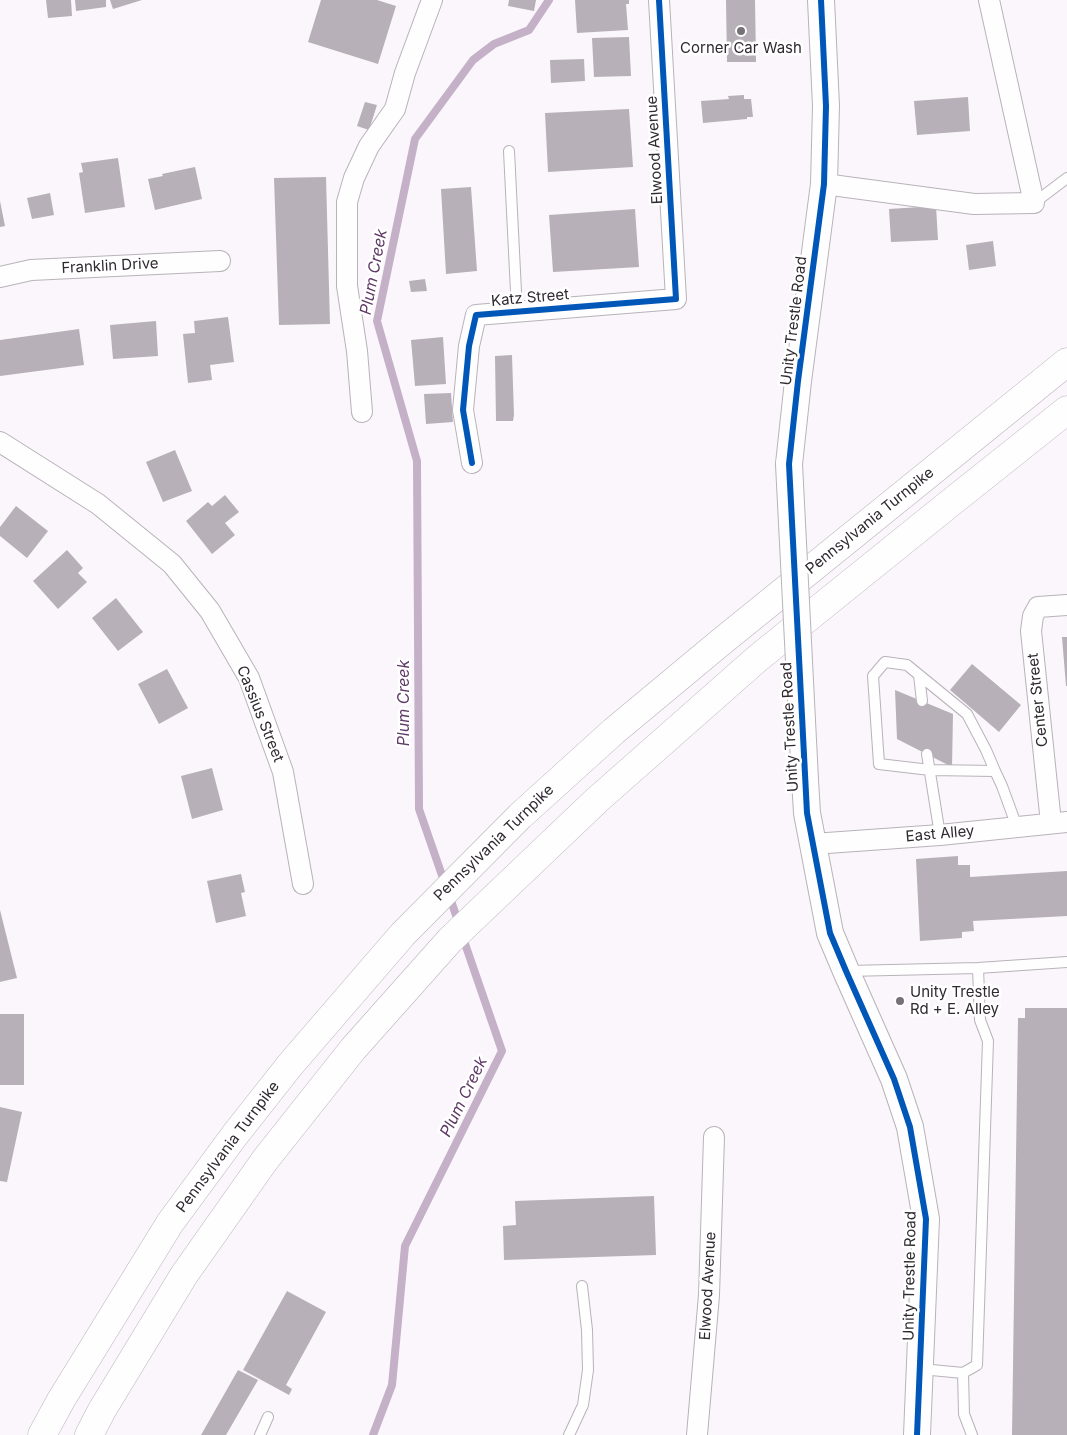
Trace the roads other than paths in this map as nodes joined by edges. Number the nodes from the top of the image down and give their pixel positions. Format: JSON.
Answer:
{"nodes":[{"id":1,"x":432,"y":0,"type":"edge"},
{"id":2,"x":659,"y":0,"type":"edge"},
{"id":3,"x":821,"y":0,"type":"edge"},
{"id":4,"x":989,"y":0,"type":"edge"},
{"id":5,"x":509,"y":152,"type":"dead end"},
{"id":6,"x":1067,"y":178,"type":"edge"},
{"id":7,"x":824,"y":184,"type":"junction"},
{"id":8,"x":1034,"y":203,"type":"junction"},
{"id":9,"x":220,"y":262,"type":"dead end"},
{"id":10,"x":0,"y":277,"type":"edge"},
{"id":11,"x":676,"y":299,"type":"joint"},
{"id":12,"x":516,"y":312,"type":"junction"},
{"id":13,"x":1067,"y":362,"type":"edge"},
{"id":14,"x":1067,"y":410,"type":"edge"},
{"id":15,"x":362,"y":412,"type":"dead end"},
{"id":16,"x":0,"y":442,"type":"edge"},
{"id":17,"x":472,"y":463,"type":"dead end"},
{"id":18,"x":1067,"y":605,"type":"edge"},
{"id":19,"x":919,"y":675,"type":"junction"},
{"id":20,"x":922,"y":701,"type":"dead end"},
{"id":21,"x":928,"y":754,"type":"dead end"},
{"id":22,"x":930,"y":770,"type":"junction"},
{"id":23,"x":995,"y":771,"type":"junction"},
{"id":24,"x":1059,"y":822,"type":"edge"},
{"id":25,"x":1016,"y":827,"type":"junction"},
{"id":26,"x":940,"y":835,"type":"junction"},
{"id":27,"x":813,"y":844,"type":"junction"},
{"id":28,"x":303,"y":884,"type":"dead end"},
{"id":29,"x":1067,"y":962,"type":"edge"},
{"id":30,"x":978,"y":968,"type":"junction"},
{"id":31,"x":846,"y":971,"type":"junction"},
{"id":32,"x":714,"y":1137,"type":"dead end"},
{"id":33,"x":582,"y":1286,"type":"dead end"},
{"id":34,"x":920,"y":1369,"type":"junction"},
{"id":35,"x":963,"y":1373,"type":"junction"},
{"id":36,"x":268,"y":1417,"type":"dead end"},
{"id":37,"x":42,"y":1435,"type":"edge"},
{"id":38,"x":89,"y":1435,"type":"edge"},
{"id":39,"x":260,"y":1435,"type":"edge"},
{"id":40,"x":569,"y":1435,"type":"edge"},
{"id":41,"x":697,"y":1435,"type":"edge"},
{"id":42,"x":917,"y":1435,"type":"edge"},
{"id":43,"x":972,"y":1435,"type":"edge"}],
"edges":[{"from":1,"to":15,"type":"street"},
{"from":2,"to":11,"type":"street","name":"Elwood Avenue"},
{"from":3,"to":7,"type":"street","name":"Unity Trestle Road"},
{"from":4,"to":8,"type":"street"},
{"from":5,"to":12,"type":"lane"},
{"from":6,"to":8,"type":"lane"},
{"from":7,"to":8,"type":"street"},
{"from":7,"to":27,"type":"street","name":"Unity Trestle Road","bridge":true},
{"from":9,"to":10,"type":"street","name":"Franklin Drive"},
{"from":11,"to":12,"type":"street","name":"Katz Street"},
{"from":12,"to":17,"type":"street","name":"Katz Street"},
{"from":13,"to":37,"type":"highway","name":"Pennsylvania Turnpike"},
{"from":14,"to":38,"type":"highway"},
{"from":16,"to":28,"type":"street","name":"Cassius Street"},
{"from":18,"to":24,"type":"street","name":"Center Street"},
{"from":19,"to":20,"type":"lane"},
{"from":19,"to":22,"type":"lane"},
{"from":19,"to":23,"type":"lane"},
{"from":21,"to":22,"type":"lane"},
{"from":22,"to":23,"type":"lane"},
{"from":22,"to":26,"type":"lane"},
{"from":23,"to":25,"type":"lane"},
{"from":24,"to":25,"type":"street","name":"East Alley"},
{"from":25,"to":26,"type":"street","name":"East Alley"},
{"from":26,"to":27,"type":"street","name":"East Alley"},
{"from":27,"to":31,"type":"street","name":"Unity Trestle Road"},
{"from":29,"to":30,"type":"lane"},
{"from":30,"to":31,"type":"lane"},
{"from":30,"to":35,"type":"lane"},
{"from":31,"to":34,"type":"street","name":"Unity Trestle Road"},
{"from":32,"to":41,"type":"street","name":"Elwood Avenue"},
{"from":33,"to":40,"type":"lane"},
{"from":34,"to":35,"type":"lane"},
{"from":34,"to":42,"type":"street","name":"Unity Trestle Road"},
{"from":35,"to":43,"type":"lane"},
{"from":36,"to":39,"type":"lane"}]}
